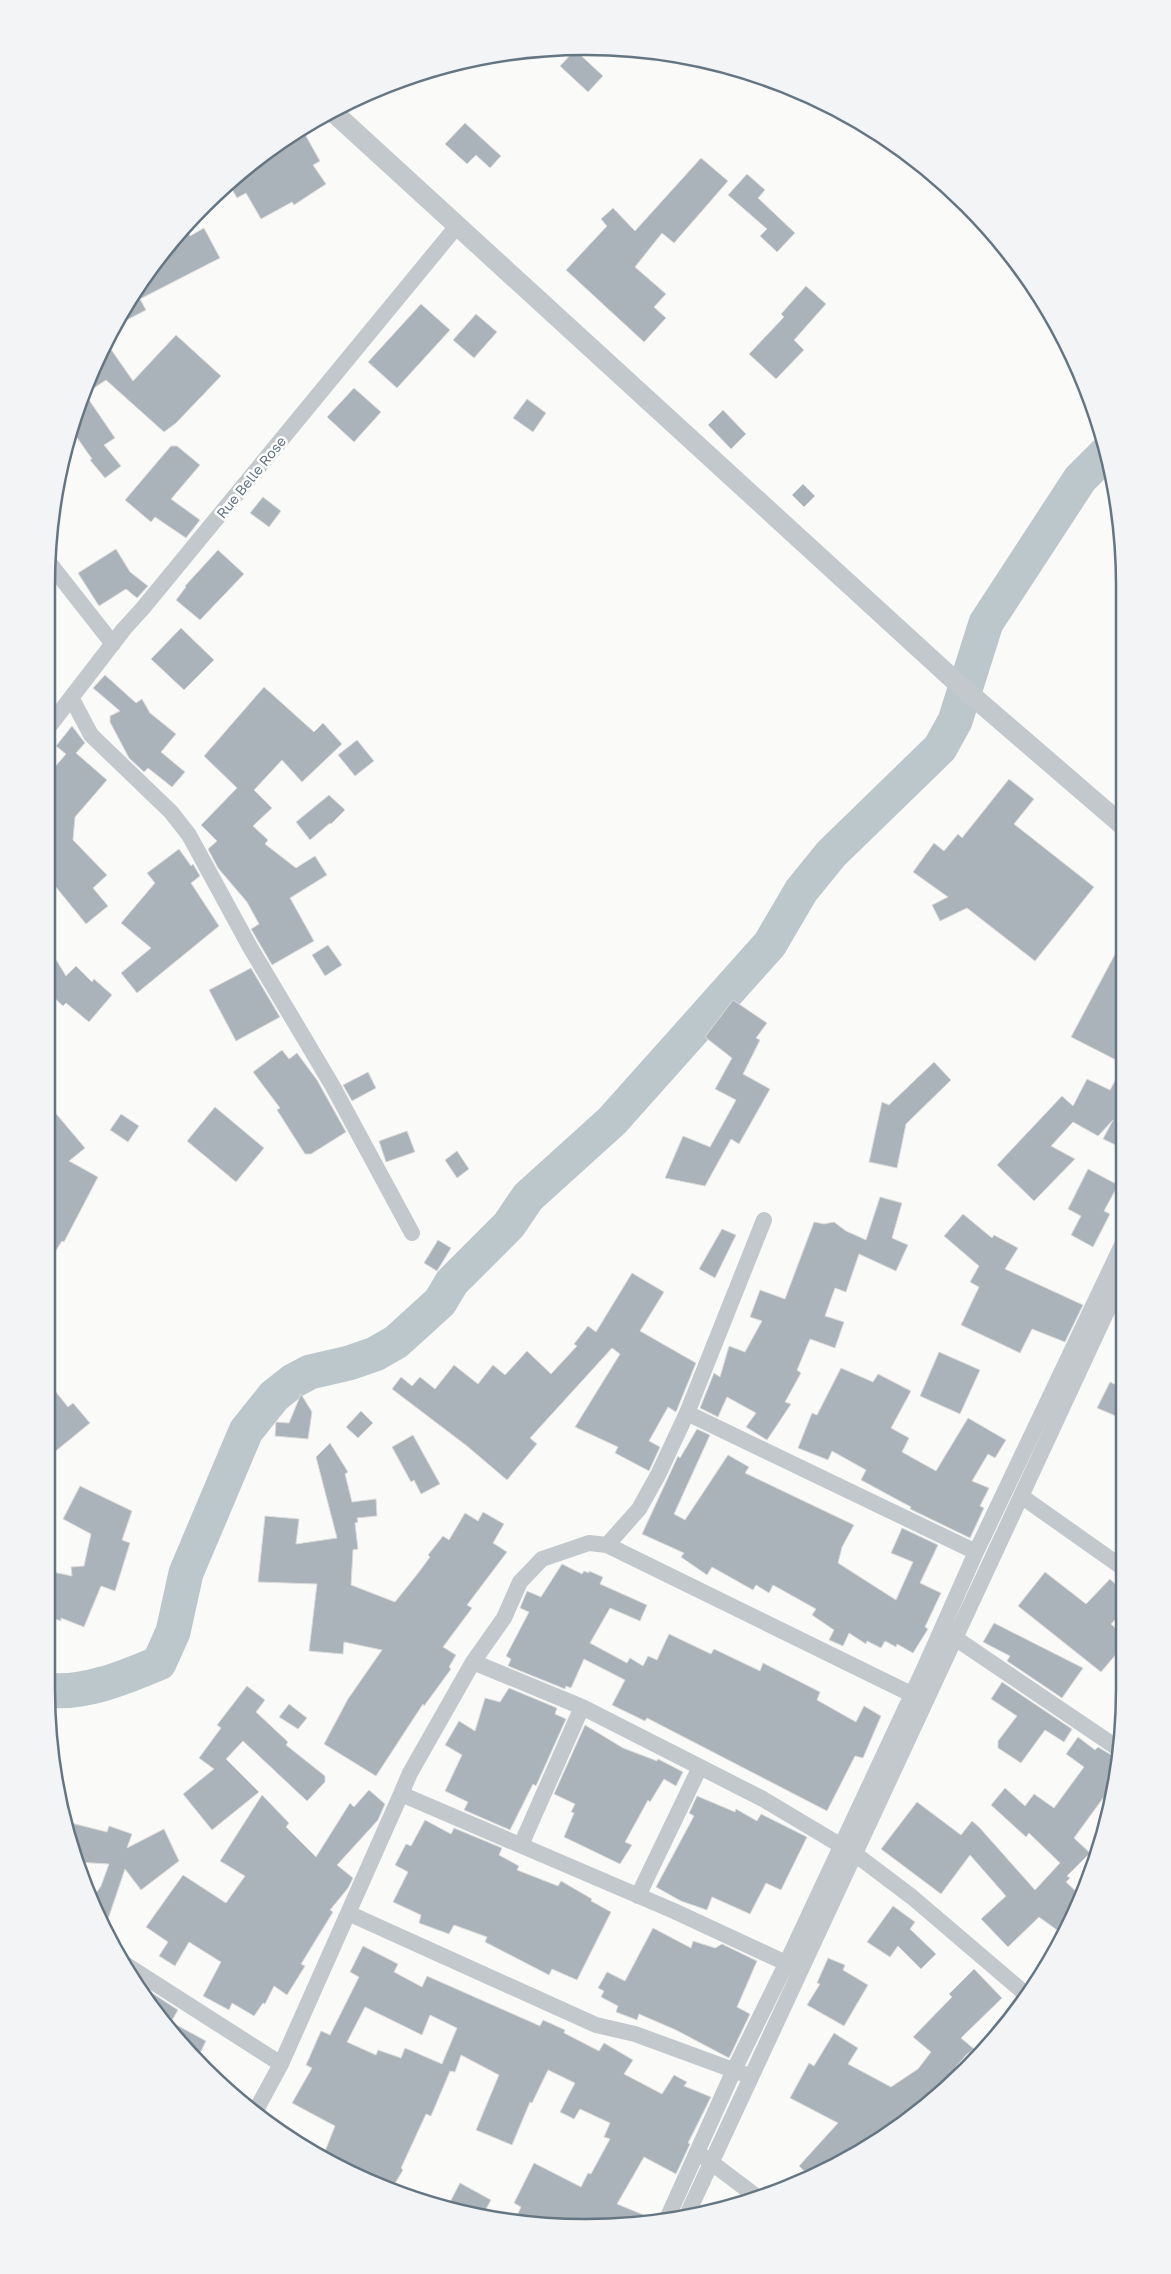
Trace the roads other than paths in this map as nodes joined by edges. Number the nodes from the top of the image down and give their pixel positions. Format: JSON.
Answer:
{"nodes":[{"id":1,"x":338,"y":117,"type":"edge"},
{"id":2,"x":457,"y":226,"type":"junction"},
{"id":3,"x":55,"y":571,"type":"edge"},
{"id":4,"x":113,"y":644,"type":"junction"},
{"id":5,"x":72,"y":699,"type":"junction"},
{"id":6,"x":55,"y":719,"type":"edge"},
{"id":7,"x":1116,"y":820,"type":"edge"},
{"id":8,"x":764,"y":1220,"type":"dead end"},
{"id":9,"x":412,"y":1233,"type":"dead end"},
{"id":10,"x":1116,"y":1259,"type":"edge"},
{"id":11,"x":1116,"y":1291,"type":"edge"},
{"id":12,"x":687,"y":1413,"type":"junction"},
{"id":13,"x":1021,"y":1496,"type":"junction"},
{"id":14,"x":607,"y":1545,"type":"junction"},
{"id":15,"x":976,"y":1552,"type":"junction"},
{"id":16,"x":1116,"y":1563,"type":"edge"},
{"id":17,"x":955,"y":1638,"type":"junction"},
{"id":18,"x":473,"y":1662,"type":"junction"},
{"id":19,"x":931,"y":1672,"type":"junction"},
{"id":20,"x":911,"y":1694,"type":"junction"},
{"id":21,"x":582,"y":1707,"type":"junction"},
{"id":22,"x":1113,"y":1744,"type":"edge"},
{"id":23,"x":700,"y":1766,"type":"junction"},
{"id":24,"x":401,"y":1794,"type":"junction"},
{"id":25,"x":521,"y":1846,"type":"junction"},
{"id":26,"x":848,"y":1850,"type":"junction"},
{"id":27,"x":638,"y":1896,"type":"junction"},
{"id":28,"x":348,"y":1913,"type":"junction"},
{"id":29,"x":794,"y":1967,"type":"junction"},
{"id":30,"x":137,"y":1972,"type":"edge"},
{"id":31,"x":1021,"y":1990,"type":"edge"},
{"id":32,"x":280,"y":2064,"type":"junction"},
{"id":33,"x":734,"y":2070,"type":"junction"},
{"id":34,"x":751,"y":2077,"type":"junction"},
{"id":35,"x":258,"y":2105,"type":"edge"},
{"id":36,"x":705,"y":2157,"type":"junction"},
{"id":37,"x":751,"y":2192,"type":"edge"},
{"id":38,"x":689,"y":2209,"type":"edge"},
{"id":39,"x":672,"y":2212,"type":"edge"}],
"edges":[{"from":1,"to":2,"type":"street"},
{"from":2,"to":4,"type":"street","name":"Rue Belle Rose"},
{"from":2,"to":7,"type":"street"},
{"from":3,"to":4,"type":"street"},
{"from":4,"to":5,"type":"street","name":"Rue Belle Rose"},
{"from":5,"to":6,"type":"street","name":"Rue Belle Rose"},
{"from":5,"to":9,"type":"street"},
{"from":8,"to":12,"type":"street"},
{"from":10,"to":15,"type":"street"},
{"from":11,"to":13,"type":"street"},
{"from":12,"to":14,"type":"street"},
{"from":12,"to":15,"type":"street"},
{"from":13,"to":16,"type":"street"},
{"from":13,"to":17,"type":"street"},
{"from":14,"to":18,"type":"street"},
{"from":14,"to":20,"type":"street"},
{"from":15,"to":19,"type":"street"},
{"from":17,"to":19,"type":"street"},
{"from":17,"to":22,"type":"street"},
{"from":18,"to":21,"type":"street"},
{"from":18,"to":24,"type":"street"},
{"from":19,"to":20,"type":"street"},
{"from":19,"to":26,"type":"street"},
{"from":20,"to":26,"type":"street"},
{"from":21,"to":23,"type":"street"},
{"from":21,"to":25,"type":"street"},
{"from":23,"to":26,"type":"street"},
{"from":23,"to":27,"type":"street"},
{"from":24,"to":25,"type":"street"},
{"from":24,"to":28,"type":"street"},
{"from":25,"to":27,"type":"street"},
{"from":26,"to":29,"type":"street"},
{"from":26,"to":31,"type":"street"},
{"from":27,"to":29,"type":"street"},
{"from":28,"to":32,"type":"street"},
{"from":28,"to":33,"type":"street"},
{"from":29,"to":33,"type":"street"},
{"from":29,"to":34,"type":"street"},
{"from":30,"to":32,"type":"street"},
{"from":32,"to":35,"type":"street"},
{"from":33,"to":34,"type":"street"},
{"from":33,"to":36,"type":"street"},
{"from":34,"to":36,"type":"street"},
{"from":36,"to":37,"type":"street"},
{"from":36,"to":38,"type":"street"},
{"from":36,"to":39,"type":"street"}]}
